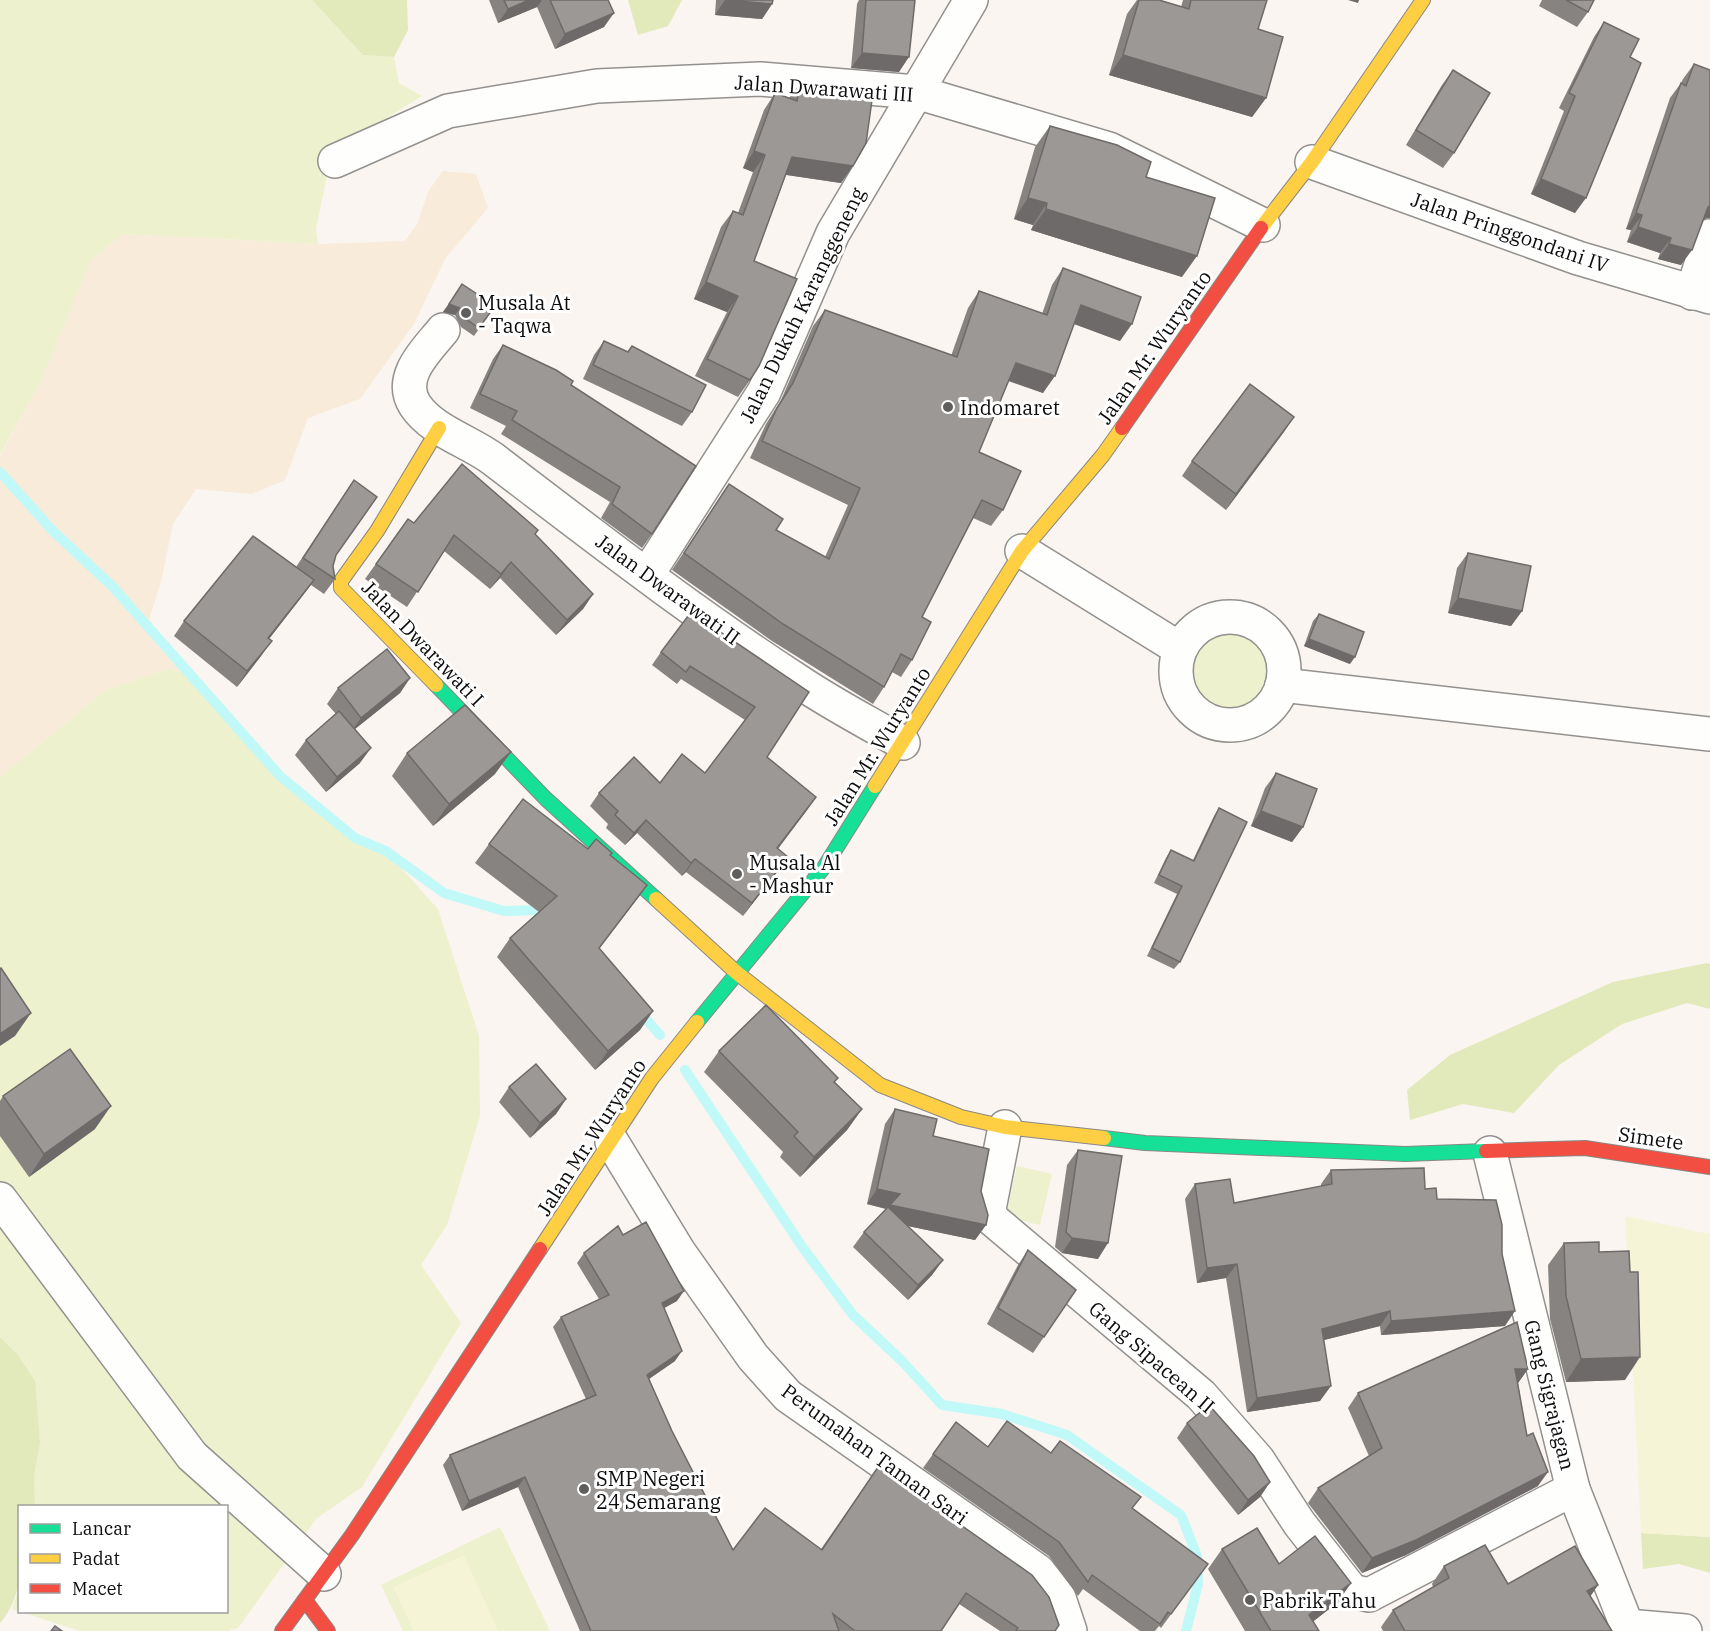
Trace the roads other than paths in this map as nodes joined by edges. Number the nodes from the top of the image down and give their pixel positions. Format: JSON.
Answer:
{"nodes":[{"id":1,"x":971,"y":0,"type":"edge"},
{"id":2,"x":1423,"y":0,"type":"edge"},
{"id":3,"x":916,"y":92,"type":"junction"},
{"id":4,"x":336,"y":161,"type":"dead end"},
{"id":5,"x":1312,"y":162,"type":"junction"},
{"id":6,"x":1263,"y":225,"type":"junction"},
{"id":7,"x":1710,"y":236,"type":"edge"},
{"id":8,"x":1701,"y":295,"type":"edge"},
{"id":9,"x":443,"y":330,"type":"dead end"},
{"id":10,"x":440,"y":428,"type":"junction"},
{"id":11,"x":1022,"y":551,"type":"junction"},
{"id":12,"x":647,"y":575,"type":"junction"},
{"id":13,"x":1180,"y":649,"type":"junction"},
{"id":14,"x":1282,"y":685,"type":"junction"},
{"id":15,"x":1710,"y":734,"type":"edge"},
{"id":16,"x":903,"y":743,"type":"junction"},
{"id":17,"x":737,"y":973,"type":"junction"},
{"id":18,"x":1005,"y":1127,"type":"junction"},
{"id":19,"x":612,"y":1142,"type":"junction"},
{"id":20,"x":1490,"y":1153,"type":"junction"},
{"id":21,"x":1710,"y":1167,"type":"edge"},
{"id":22,"x":0,"y":1199,"type":"edge"},
{"id":23,"x":1573,"y":1489,"type":"junction"},
{"id":24,"x":315,"y":1587,"type":"junction"},
{"id":25,"x":1628,"y":1628,"type":"edge"},
{"id":26,"x":282,"y":1631,"type":"edge"},
{"id":27,"x":328,"y":1631,"type":"edge"},
{"id":28,"x":1070,"y":1631,"type":"edge"},
{"id":29,"x":1685,"y":1631,"type":"edge"}],
"edges":[{"from":1,"to":3,"type":"street","name":"Jalan Dukuh Karanggeneng"},
{"from":2,"to":5,"type":"main road","name":"Jalan Mr. Wuryanto"},
{"from":3,"to":4,"type":"street","name":"Jalan Dwarawati III"},
{"from":3,"to":6,"type":"street","name":"Jalan Dwarawati III"},
{"from":3,"to":12,"type":"street","name":"Jalan Dukuh Karanggeneng"},
{"from":5,"to":6,"type":"main road","name":"Jalan Mr. Wuryanto"},
{"from":5,"to":8,"type":"street","name":"Jalan Pringgondani IV"},
{"from":6,"to":11,"type":"main road","name":"Jalan Mr. Wuryanto"},
{"from":7,"to":8,"type":"street"},
{"from":9,"to":10,"type":"street"},
{"from":10,"to":12,"type":"street","name":"Jalan Dwarawati II"},
{"from":10,"to":17,"type":"main road","name":"Jalan Dwarawati I"},
{"from":11,"to":13,"type":"street"},
{"from":11,"to":16,"type":"main road","name":"Jalan Mr. Wuryanto"},
{"from":12,"to":16,"type":"street","name":"Jalan Dwarawati II"},
{"from":13,"to":14,"type":"street"},
{"from":13,"to":14,"type":"street"},
{"from":14,"to":15,"type":"street"},
{"from":16,"to":17,"type":"main road","name":"Jalan Mr. Wuryanto"},
{"from":17,"to":18,"type":"main road","name":"Jalan Dwarawati I"},
{"from":17,"to":19,"type":"main road","name":"Jalan Mr. Wuryanto"},
{"from":18,"to":20,"type":"main road","name":"Simete"},
{"from":18,"to":23,"type":"street","name":"Gang Sipacean II"},
{"from":19,"to":24,"type":"main road","name":"Jalan Mr. Wuryanto"},
{"from":19,"to":28,"type":"street","name":"Perumahan Taman Sari"},
{"from":20,"to":21,"type":"main road","name":"Simete"},
{"from":20,"to":23,"type":"street","name":"Gang Sigrajagan"},
{"from":22,"to":24,"type":"street"},
{"from":23,"to":25,"type":"street","name":"Gang Sigrajagan"},
{"from":24,"to":26,"type":"main road","name":"Jalan Mr. Wuryanto"},
{"from":24,"to":27,"type":"main road"},
{"from":25,"to":29,"type":"street"}]}
